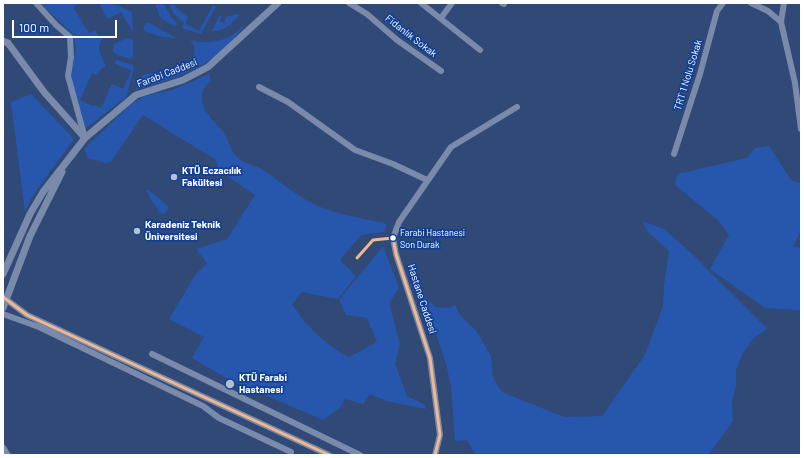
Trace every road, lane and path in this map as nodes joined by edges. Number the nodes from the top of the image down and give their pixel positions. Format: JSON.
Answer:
{"nodes":[{"id":1,"x":36,"y":3,"type":"edge"},
{"id":2,"x":278,"y":3,"type":"edge"},
{"id":3,"x":349,"y":3,"type":"edge"},
{"id":4,"x":421,"y":3,"type":"edge"},
{"id":5,"x":452,"y":3,"type":"edge"},
{"id":6,"x":723,"y":3,"type":"edge"},
{"id":7,"x":751,"y":3,"type":"edge"},
{"id":8,"x":784,"y":3,"type":"edge"},
{"id":9,"x":441,"y":18,"type":"junction"},
{"id":10,"x":781,"y":22,"type":"junction"},
{"id":11,"x":3,"y":41,"type":"edge"},
{"id":12,"x":480,"y":50,"type":"dead end"},
{"id":13,"x":440,"y":71,"type":"dead end"},
{"id":14,"x":259,"y":87,"type":"dead end"},
{"id":15,"x":517,"y":107,"type":"dead end"},
{"id":16,"x":801,"y":129,"type":"edge"},
{"id":17,"x":86,"y":138,"type":"junction"},
{"id":18,"x":674,"y":154,"type":"dead end"},
{"id":19,"x":66,"y":163,"type":"junction"},
{"id":20,"x":427,"y":180,"type":"junction"},
{"id":21,"x":3,"y":274,"type":"edge"},
{"id":22,"x":5,"y":297,"type":"edge"},
{"id":23,"x":3,"y":308,"type":"edge"},
{"id":24,"x":3,"y":314,"type":"edge"},
{"id":25,"x":152,"y":354,"type":"dead end"},
{"id":26,"x":3,"y":448,"type":"edge"},
{"id":27,"x":291,"y":452,"type":"dead end"},
{"id":28,"x":7,"y":455,"type":"edge"},
{"id":29,"x":329,"y":455,"type":"edge"},
{"id":30,"x":360,"y":455,"type":"edge"},
{"id":31,"x":435,"y":455,"type":"edge"}],
"edges":[{"from":1,"to":17,"type":"street"},
{"from":2,"to":17,"type":"street","name":"Farabi Caddesi"},
{"from":3,"to":13,"type":"street","name":"Fidanlık Sokak"},
{"from":4,"to":9,"type":"street"},
{"from":5,"to":9,"type":"street"},
{"from":6,"to":18,"type":"street","name":"TRT 1 Nolu Sokak"},
{"from":7,"to":10,"type":"street"},
{"from":8,"to":10,"type":"street"},
{"from":9,"to":12,"type":"street"},
{"from":10,"to":16,"type":"street"},
{"from":11,"to":17,"type":"street"},
{"from":14,"to":20,"type":"street"},
{"from":15,"to":20,"type":"street","name":"Hastane Caddesi"},
{"from":17,"to":19,"type":"street","name":"Farabi Caddesi"},
{"from":19,"to":21,"type":"street","name":"Farabi Caddesi"},
{"from":19,"to":22,"type":"street","name":"Farabi Caddesi"},
{"from":20,"to":31,"type":"street","name":"Hastane Caddesi"},
{"from":22,"to":23,"type":"street","name":"Farabi Caddesi"},
{"from":22,"to":29,"type":"street"},
{"from":24,"to":27,"type":"street"},
{"from":25,"to":30,"type":"street"},
{"from":26,"to":28,"type":"street"}]}
